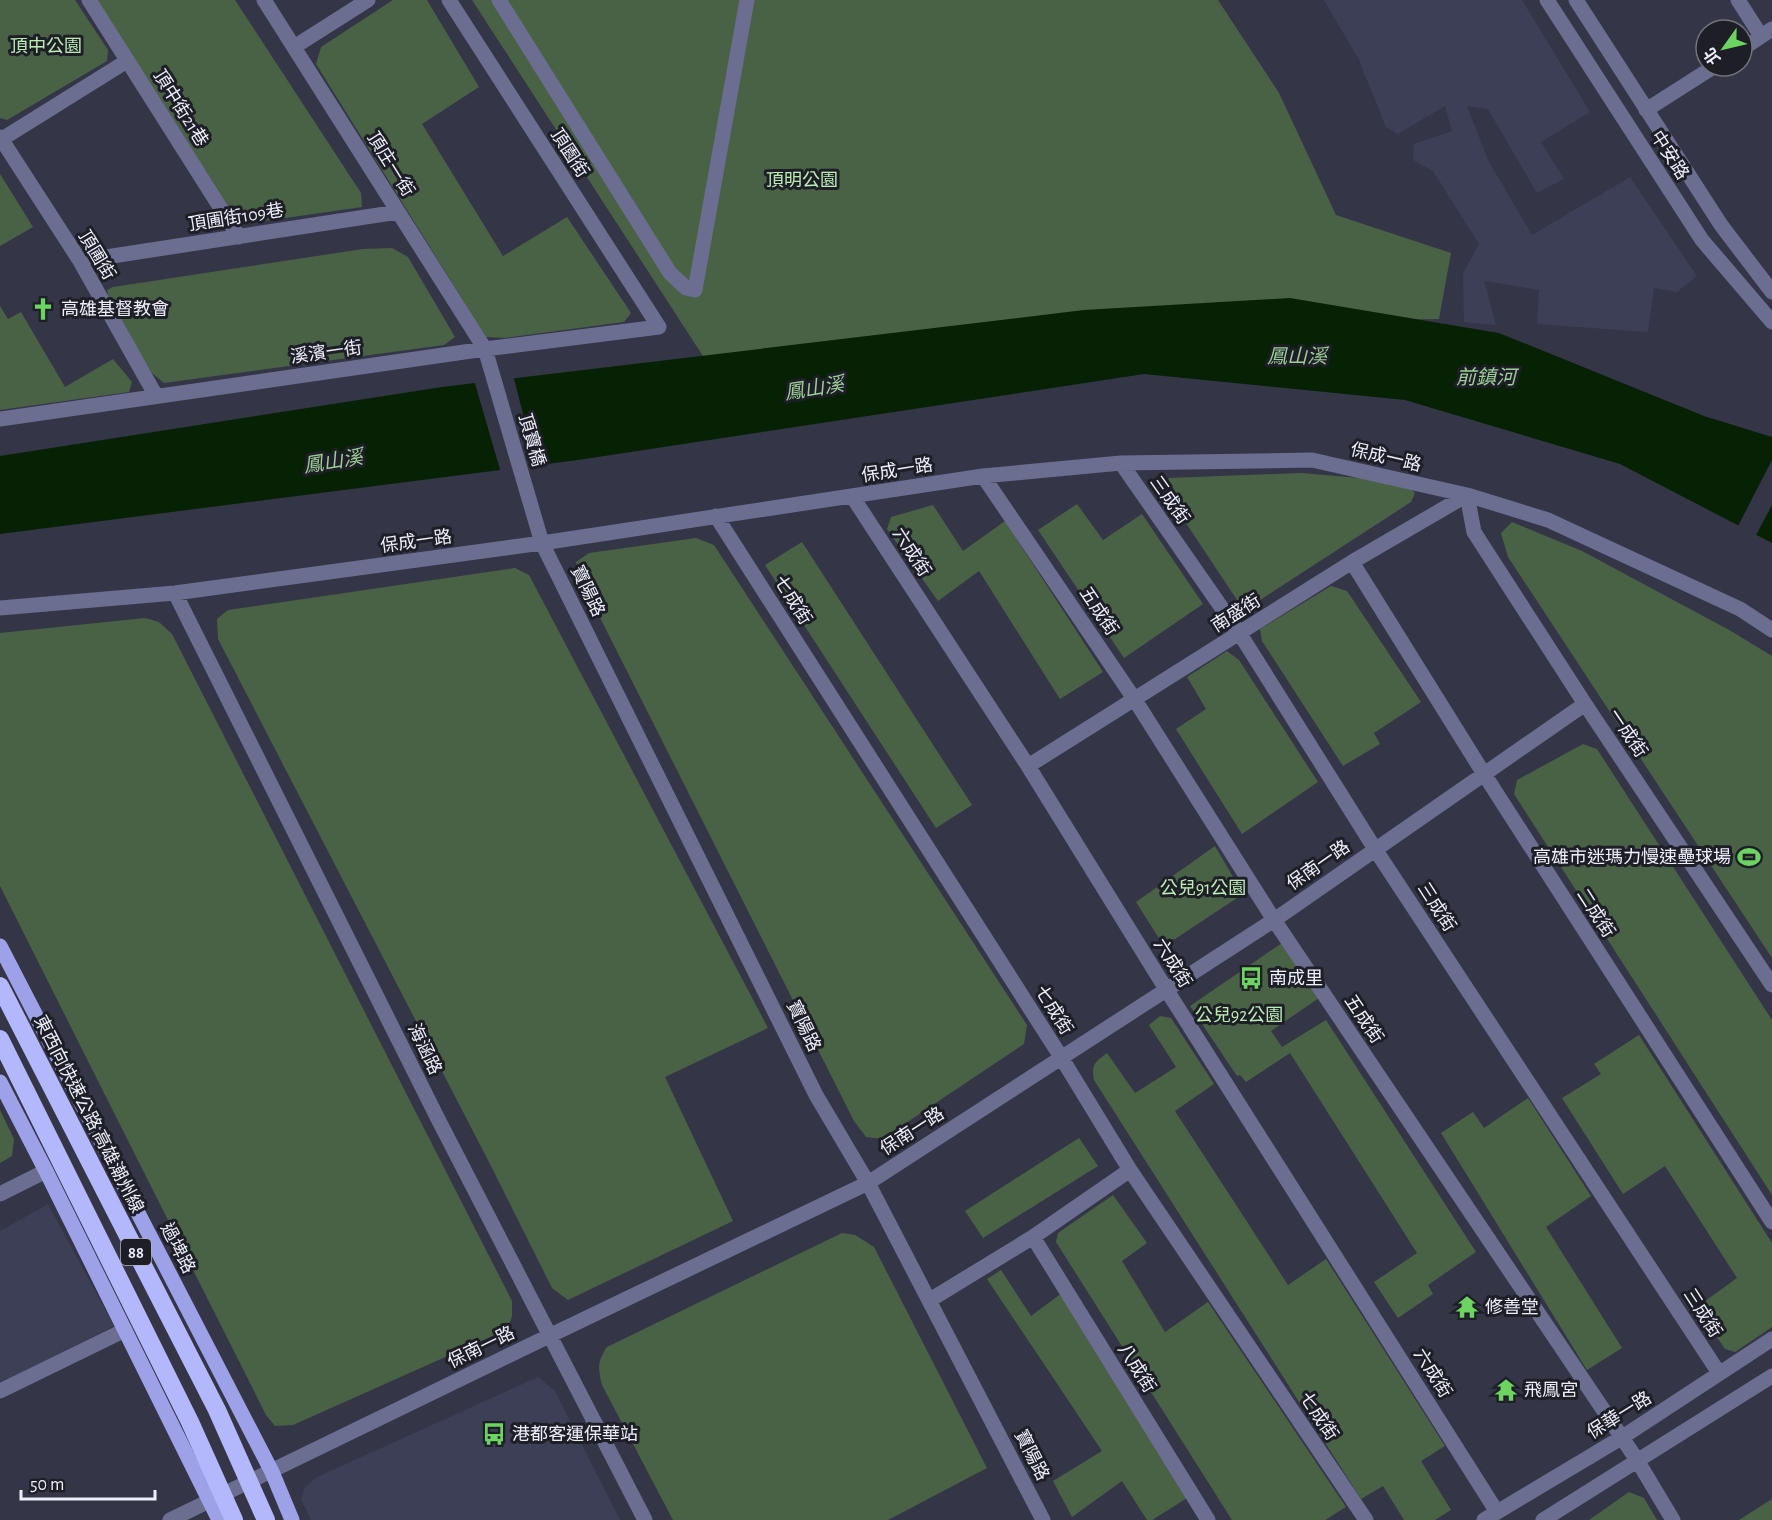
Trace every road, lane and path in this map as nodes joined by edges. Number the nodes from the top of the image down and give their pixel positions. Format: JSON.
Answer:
{"nodes":[{"id":1,"x":89,"y":0,"type":"edge"},
{"id":2,"x":264,"y":0,"type":"edge"},
{"id":3,"x":368,"y":0,"type":"edge"},
{"id":4,"x":449,"y":0,"type":"edge"},
{"id":5,"x":499,"y":0,"type":"edge"},
{"id":6,"x":747,"y":0,"type":"edge"},
{"id":7,"x":1547,"y":0,"type":"edge"},
{"id":8,"x":1576,"y":0,"type":"edge"},
{"id":9,"x":1738,"y":0,"type":"edge"},
{"id":10,"x":1767,"y":33,"type":"edge"},
{"id":11,"x":1754,"y":41,"type":"edge"},
{"id":12,"x":294,"y":47,"type":"junction"},
{"id":13,"x":128,"y":61,"type":"junction"},
{"id":14,"x":1697,"y":78,"type":"edge"},
{"id":15,"x":1646,"y":111,"type":"junction"},
{"id":16,"x":1,"y":138,"type":"edge"},
{"id":17,"x":398,"y":212,"type":"junction"},
{"id":18,"x":239,"y":237,"type":"junction"},
{"id":19,"x":80,"y":261,"type":"junction"},
{"id":20,"x":1772,"y":292,"type":"edge"},
{"id":21,"x":1772,"y":322,"type":"edge"},
{"id":22,"x":659,"y":327,"type":"joint"},
{"id":23,"x":485,"y":349,"type":"junction"},
{"id":24,"x":156,"y":396,"type":"junction"},
{"id":25,"x":0,"y":419,"type":"edge"},
{"id":26,"x":1121,"y":463,"type":"junction"},
{"id":27,"x":983,"y":476,"type":"junction"},
{"id":28,"x":1467,"y":495,"type":"junction"},
{"id":29,"x":852,"y":496,"type":"junction"},
{"id":30,"x":716,"y":516,"type":"junction"},
{"id":31,"x":542,"y":543,"type":"junction"},
{"id":32,"x":1352,"y":562,"type":"junction"},
{"id":33,"x":175,"y":593,"type":"junction"},
{"id":34,"x":0,"y":608,"type":"edge"},
{"id":35,"x":1772,"y":630,"type":"edge"},
{"id":36,"x":1239,"y":634,"type":"junction"},
{"id":37,"x":1135,"y":700,"type":"junction"},
{"id":38,"x":1585,"y":704,"type":"junction"},
{"id":39,"x":1028,"y":766,"type":"junction"},
{"id":40,"x":1484,"y":774,"type":"junction"},
{"id":41,"x":1375,"y":849,"type":"junction"},
{"id":42,"x":1274,"y":920,"type":"junction"},
{"id":43,"x":0,"y":946,"type":"edge"},
{"id":44,"x":1772,"y":985,"type":"edge"},
{"id":45,"x":0,"y":986,"type":"edge"},
{"id":46,"x":1167,"y":989,"type":"junction"},
{"id":47,"x":0,"y":1039,"type":"edge"},
{"id":48,"x":1060,"y":1057,"type":"junction"},
{"id":49,"x":0,"y":1082,"type":"edge"},
{"id":50,"x":1130,"y":1170,"type":"junction"},
{"id":51,"x":46,"y":1171,"type":"junction"},
{"id":52,"x":868,"y":1183,"type":"junction"},
{"id":53,"x":0,"y":1194,"type":"edge"},
{"id":54,"x":1772,"y":1222,"type":"edge"},
{"id":55,"x":1033,"y":1237,"type":"junction"},
{"id":56,"x":930,"y":1300,"type":"junction"},
{"id":57,"x":125,"y":1330,"type":"junction"},
{"id":58,"x":549,"y":1336,"type":"junction"},
{"id":59,"x":1772,"y":1339,"type":"edge"},
{"id":60,"x":1719,"y":1373,"type":"junction"},
{"id":61,"x":1772,"y":1376,"type":"edge"},
{"id":62,"x":0,"y":1391,"type":"edge"},
{"id":63,"x":1621,"y":1438,"type":"junction"},
{"id":64,"x":1636,"y":1460,"type":"junction"},
{"id":65,"x":272,"y":1472,"type":"junction"},
{"id":66,"x":210,"y":1501,"type":"junction"},
{"id":67,"x":1497,"y":1512,"type":"junction"},
{"id":68,"x":170,"y":1520,"type":"edge"},
{"id":69,"x":219,"y":1520,"type":"edge"},
{"id":70,"x":234,"y":1520,"type":"edge"},
{"id":71,"x":266,"y":1520,"type":"edge"},
{"id":72,"x":292,"y":1520,"type":"edge"},
{"id":73,"x":645,"y":1520,"type":"edge"},
{"id":74,"x":1043,"y":1520,"type":"edge"},
{"id":75,"x":1208,"y":1520,"type":"edge"},
{"id":76,"x":1366,"y":1520,"type":"edge"},
{"id":77,"x":1484,"y":1520,"type":"edge"},
{"id":78,"x":1543,"y":1520,"type":"edge"},
{"id":79,"x":1672,"y":1520,"type":"edge"}],
"edges":[{"from":1,"to":13,"type":"street","name":"頂中街21巷"},
{"from":2,"to":12,"type":"street","name":"頂庄一街"},
{"from":3,"to":12,"type":"street"},
{"from":4,"to":22,"type":"street","name":"頂園街"},
{"from":5,"to":6,"type":"street"},
{"from":7,"to":21,"type":"street","name":"中安路"},
{"from":8,"to":15,"type":"street","name":"中安路"},
{"from":9,"to":10,"type":"street"},
{"from":10,"to":11,"type":"street"},
{"from":12,"to":17,"type":"street","name":"頂庄一街"},
{"from":13,"to":16,"type":"street"},
{"from":13,"to":18,"type":"street","name":"頂中街21巷"},
{"from":14,"to":15,"type":"street"},
{"from":15,"to":20,"type":"street","name":"中安路"},
{"from":16,"to":19,"type":"street","name":"頂圃街"},
{"from":17,"to":18,"type":"street","name":"頂圃街109巷"},
{"from":17,"to":23,"type":"street","name":"頂庄一街"},
{"from":18,"to":19,"type":"street","name":"頂圃街109巷"},
{"from":19,"to":24,"type":"street","name":"頂圃街"},
{"from":22,"to":23,"type":"street","name":"溪濱一街"},
{"from":23,"to":24,"type":"street","name":"溪濱一街"},
{"from":23,"to":31,"type":"street","name":"頂寶橋"},
{"from":24,"to":25,"type":"street","name":"溪濱一街"},
{"from":26,"to":27,"type":"street","name":"保成一路"},
{"from":26,"to":28,"type":"street","name":"保成一路"},
{"from":26,"to":36,"type":"street","name":"三成街"},
{"from":27,"to":29,"type":"street","name":"保成一路"},
{"from":27,"to":37,"type":"street","name":"五成街"},
{"from":28,"to":32,"type":"street","name":"南盛街"},
{"from":28,"to":35,"type":"street","name":"保成一路"},
{"from":28,"to":38,"type":"street","name":"一成街"},
{"from":29,"to":30,"type":"street","name":"保成一路"},
{"from":29,"to":39,"type":"street","name":"六成街"},
{"from":30,"to":31,"type":"street","name":"保成一路"},
{"from":30,"to":48,"type":"street","name":"七成街"},
{"from":31,"to":33,"type":"street","name":"保成一路"},
{"from":31,"to":52,"type":"street","name":"寶陽路"},
{"from":32,"to":36,"type":"street","name":"南盛街"},
{"from":32,"to":40,"type":"street","name":"二成街"},
{"from":33,"to":34,"type":"street","name":"保成一路"},
{"from":33,"to":58,"type":"street","name":"海涵路"},
{"from":36,"to":37,"type":"street","name":"南盛街"},
{"from":36,"to":41,"type":"street","name":"三成街"},
{"from":37,"to":39,"type":"street","name":"南盛街"},
{"from":37,"to":42,"type":"street","name":"五成街"},
{"from":38,"to":40,"type":"street","name":"保南一路"},
{"from":38,"to":44,"type":"street","name":"一成街"},
{"from":39,"to":46,"type":"street","name":"六成街"},
{"from":40,"to":41,"type":"street","name":"保南一路"},
{"from":40,"to":54,"type":"street","name":"二成街"},
{"from":41,"to":42,"type":"street","name":"保南一路"},
{"from":41,"to":60,"type":"street","name":"三成街"},
{"from":42,"to":46,"type":"street","name":"保南一路"},
{"from":42,"to":63,"type":"street","name":"五成街"},
{"from":43,"to":65,"type":"main road","name":"過埤路"},
{"from":45,"to":71,"type":"highway","name":"東西向快速公路 高雄潮州線","number":"88","bridge":true},
{"from":46,"to":48,"type":"street","name":"保南一路"},
{"from":46,"to":67,"type":"street","name":"六成街"},
{"from":47,"to":70,"type":"highway","number":"88","bridge":true},
{"from":48,"to":50,"type":"street","name":"七成街"},
{"from":48,"to":52,"type":"street","name":"保南一路"},
{"from":49,"to":51,"type":"main road"},
{"from":50,"to":55,"type":"street"},
{"from":50,"to":76,"type":"street","name":"七成街"},
{"from":51,"to":53,"type":"street"},
{"from":51,"to":57,"type":"main road"},
{"from":52,"to":56,"type":"street","name":"寶陽路"},
{"from":52,"to":58,"type":"street","name":"保南一路"},
{"from":55,"to":56,"type":"street"},
{"from":55,"to":75,"type":"street","name":"八成街"},
{"from":56,"to":74,"type":"street","name":"寶陽路"},
{"from":57,"to":62,"type":"street"},
{"from":57,"to":66,"type":"main road"},
{"from":58,"to":65,"type":"street","name":"保南一路"},
{"from":58,"to":73,"type":"street","name":"海涵路"},
{"from":59,"to":60,"type":"street","name":"保華一路"},
{"from":60,"to":63,"type":"street","name":"保華一路"},
{"from":61,"to":64,"type":"street"},
{"from":63,"to":64,"type":"street","name":"五成街"},
{"from":63,"to":67,"type":"street","name":"保華一路"},
{"from":64,"to":78,"type":"street"},
{"from":64,"to":79,"type":"street","name":"五成街"},
{"from":65,"to":66,"type":"street","name":"保南一路"},
{"from":65,"to":72,"type":"main road","name":"過埤路"},
{"from":66,"to":68,"type":"street","name":"保南一路"},
{"from":66,"to":69,"type":"main road"},
{"from":67,"to":77,"type":"street","name":"保華一路"}]}
